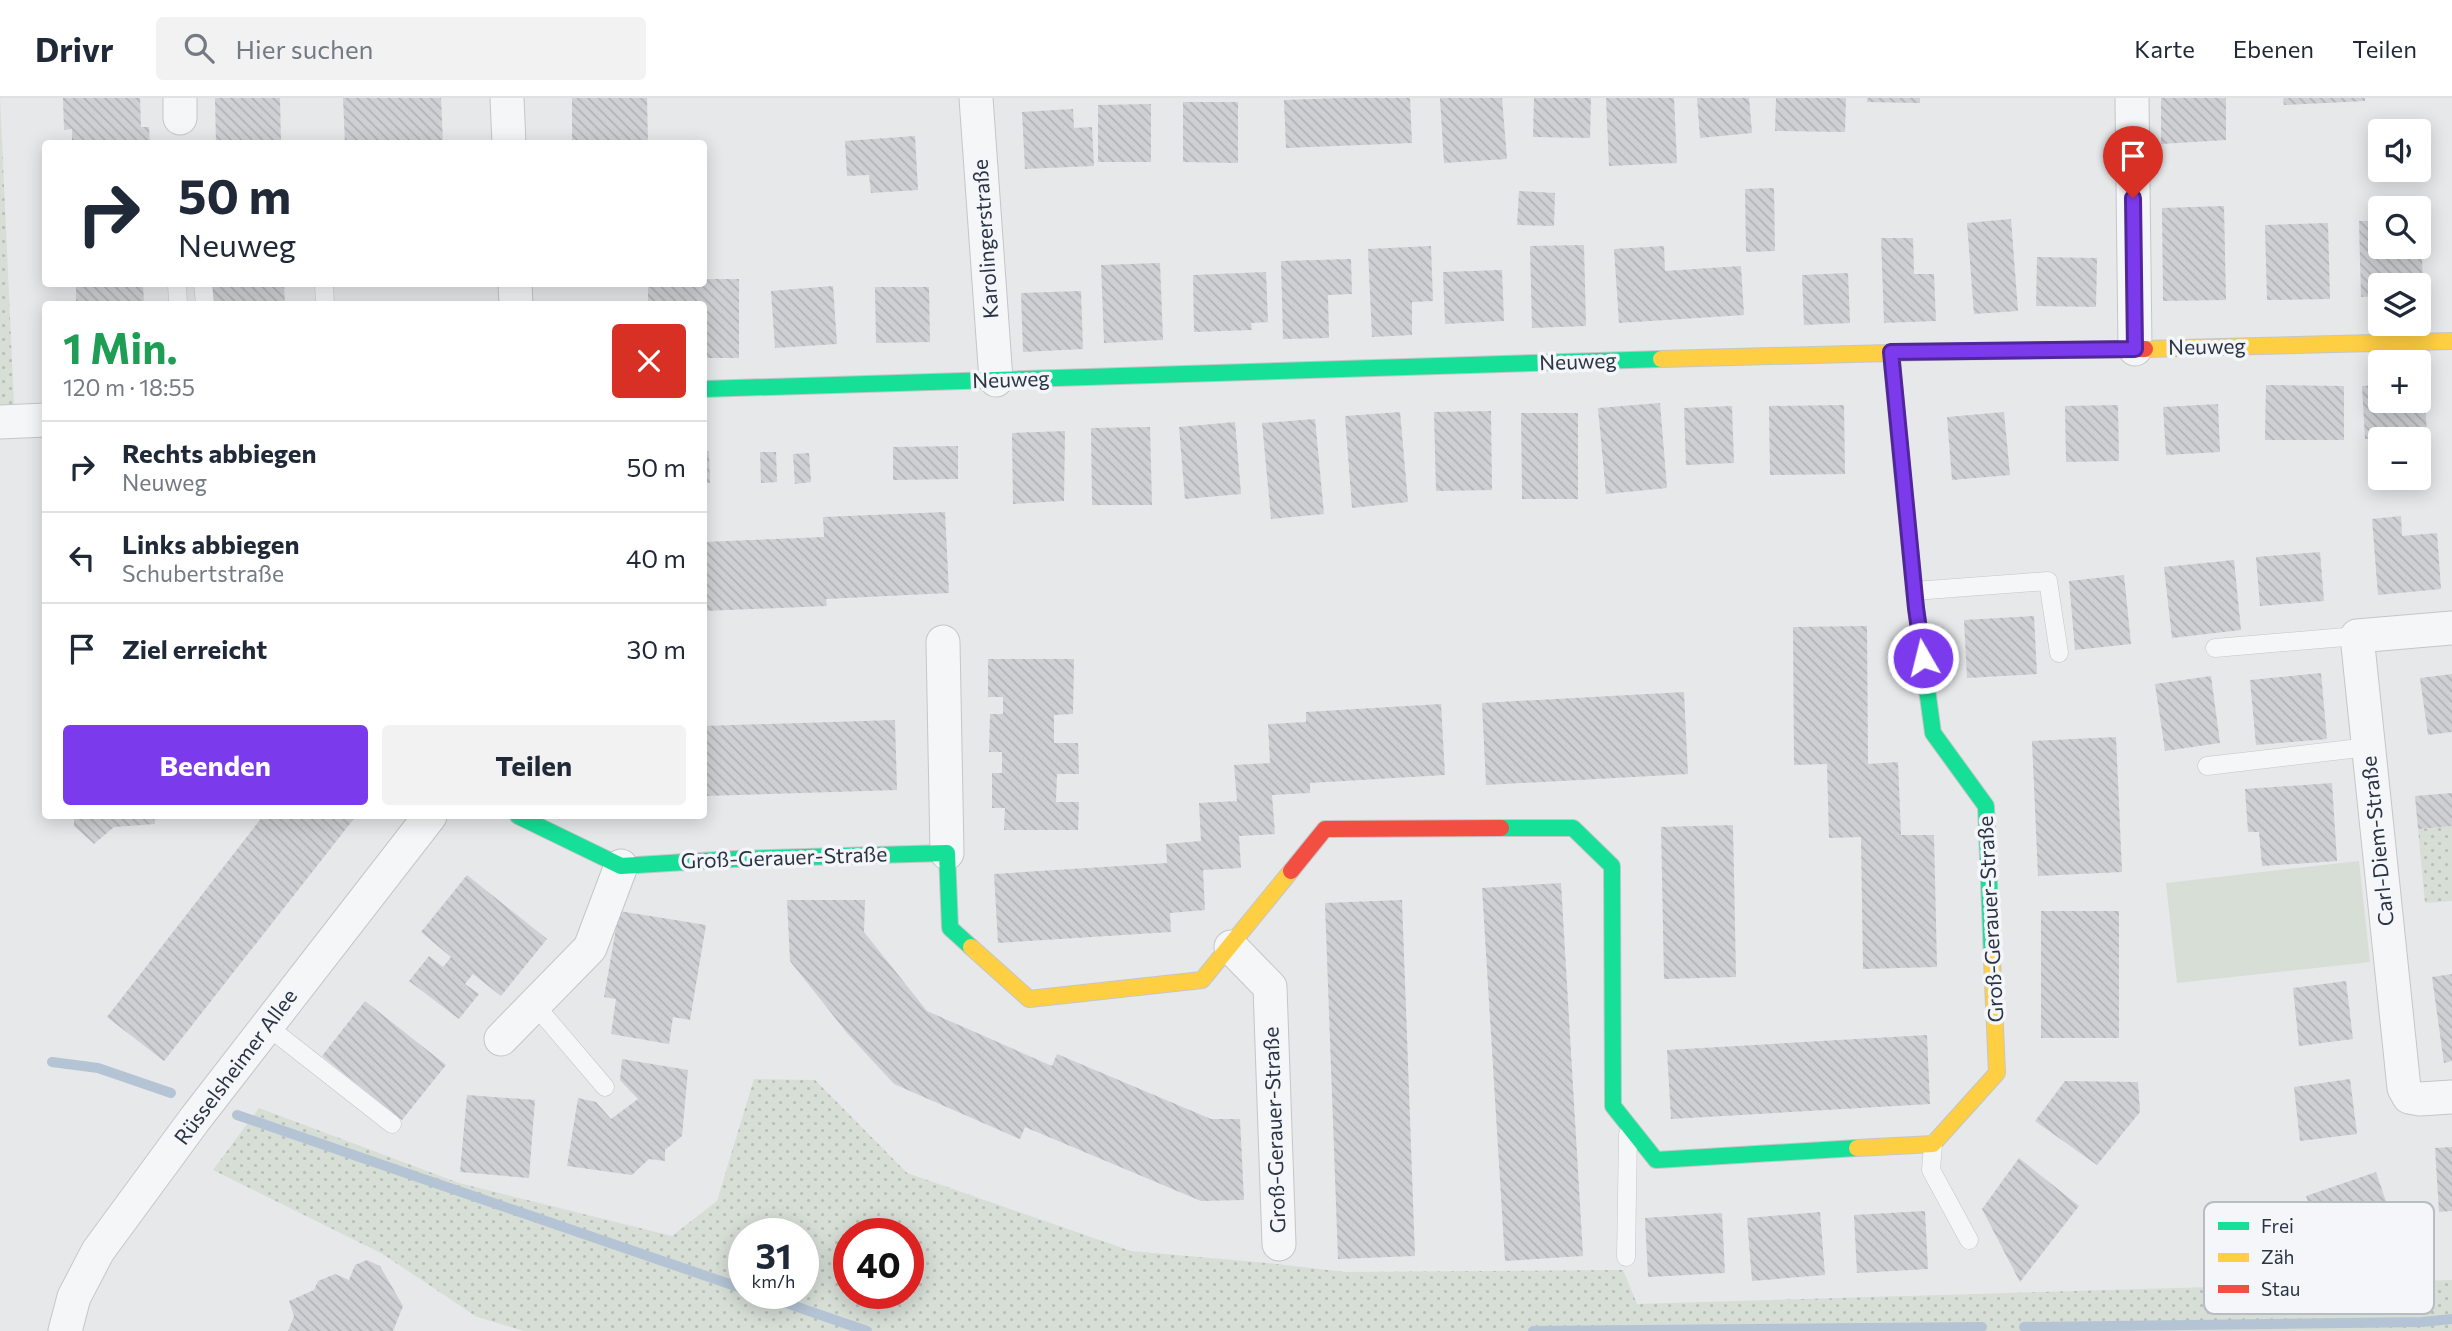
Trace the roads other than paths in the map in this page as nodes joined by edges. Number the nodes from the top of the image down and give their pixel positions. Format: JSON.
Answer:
{"nodes":[{"id":1,"x":507,"y":98,"type":"edge"},
{"id":2,"x":976,"y":98,"type":"edge"},
{"id":3,"x":2132,"y":98,"type":"edge"},
{"id":4,"x":509,"y":140,"type":"edge"},
{"id":5,"x":2452,"y":341,"type":"edge"},
{"id":6,"x":2135,"y":349,"type":"junction"},
{"id":7,"x":1891,"y":352,"type":"junction"},
{"id":8,"x":996,"y":380,"type":"junction"},
{"id":9,"x":707,"y":388,"type":"edge"},
{"id":10,"x":42,"y":419,"type":"edge"},
{"id":11,"x":0,"y":422,"type":"edge"},
{"id":12,"x":1914,"y":590,"type":"junction"},
{"id":13,"x":2452,"y":628,"type":"edge"},
{"id":14,"x":2357,"y":636,"type":"junction"},
{"id":15,"x":943,"y":642,"type":"dead end"},
{"id":16,"x":2215,"y":648,"type":"dead end"},
{"id":17,"x":2059,"y":653,"type":"dead end"},
{"id":18,"x":2368,"y":747,"type":"junction"},
{"id":19,"x":2207,"y":766,"type":"dead end"},
{"id":20,"x":428,"y":819,"type":"edge"},
{"id":21,"x":525,"y":819,"type":"edge"},
{"id":22,"x":947,"y":853,"type":"junction"},
{"id":23,"x":621,"y":866,"type":"junction"},
{"id":24,"x":1231,"y":947,"type":"junction"},
{"id":25,"x":535,"y":1005,"type":"junction"},
{"id":26,"x":267,"y":1026,"type":"junction"},
{"id":27,"x":501,"y":1040,"type":"dead end"},
{"id":28,"x":605,"y":1087,"type":"dead end"},
{"id":29,"x":2452,"y":1097,"type":"edge"},
{"id":30,"x":392,"y":1124,"type":"dead end"},
{"id":31,"x":1628,"y":1126,"type":"junction"},
{"id":32,"x":1933,"y":1144,"type":"junction"},
{"id":33,"x":1969,"y":1240,"type":"dead end"},
{"id":34,"x":1279,"y":1244,"type":"dead end"},
{"id":35,"x":1626,"y":1256,"type":"dead end"},
{"id":36,"x":65,"y":1331,"type":"edge"}],
"edges":[{"from":1,"to":4,"type":"street"},
{"from":2,"to":8,"type":"street","name":"Karolingerstraße"},
{"from":3,"to":6,"type":"street"},
{"from":5,"to":6,"type":"street","name":"Neuweg"},
{"from":6,"to":7,"type":"street","name":"Neuweg"},
{"from":7,"to":8,"type":"street","name":"Neuweg"},
{"from":7,"to":12,"type":"street","name":"Groß-Gerauer-Straße"},
{"from":8,"to":9,"type":"street","name":"Neuweg"},
{"from":10,"to":11,"type":"street"},
{"from":12,"to":17,"type":"lane"},
{"from":12,"to":32,"type":"street","name":"Groß-Gerauer-Straße"},
{"from":13,"to":14,"type":"street"},
{"from":14,"to":16,"type":"lane"},
{"from":14,"to":18,"type":"street","name":"Carl-Diem-Straße"},
{"from":15,"to":22,"type":"street"},
{"from":18,"to":19,"type":"lane"},
{"from":18,"to":29,"type":"street","name":"Carl-Diem-Straße"},
{"from":20,"to":26,"type":"street","name":"Rüsselsheimer Allee"},
{"from":21,"to":23,"type":"street","name":"Groß-Gerauer-Straße"},
{"from":22,"to":23,"type":"street","name":"Groß-Gerauer-Straße"},
{"from":22,"to":24,"type":"street"},
{"from":23,"to":25,"type":"street"},
{"from":24,"to":31,"type":"street"},
{"from":24,"to":34,"type":"street","name":"Groß-Gerauer-Straße"},
{"from":25,"to":27,"type":"street"},
{"from":25,"to":28,"type":"lane"},
{"from":26,"to":30,"type":"lane"},
{"from":26,"to":36,"type":"street","name":"Rüsselsheimer Allee"},
{"from":31,"to":32,"type":"street"},
{"from":31,"to":35,"type":"lane"},
{"from":32,"to":33,"type":"lane"}]}
